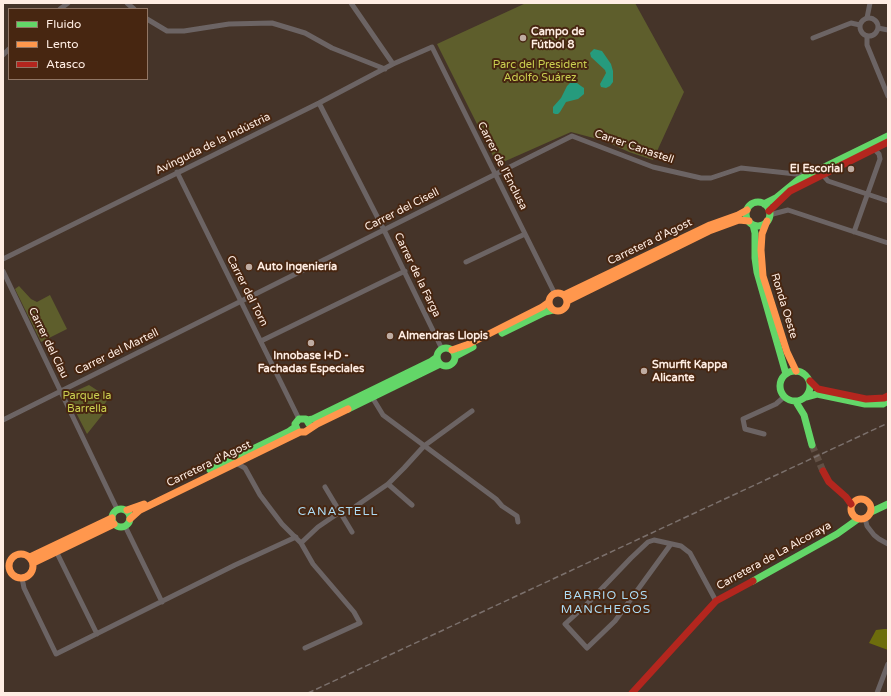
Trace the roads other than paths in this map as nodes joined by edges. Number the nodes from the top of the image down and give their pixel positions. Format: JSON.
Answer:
{"nodes":[{"id":1,"x":351,"y":3,"type":"edge"},
{"id":2,"x":870,"y":3,"type":"edge"},
{"id":3,"x":867,"y":18,"type":"junction"},
{"id":4,"x":148,"y":20,"type":"edge"},
{"id":5,"x":860,"y":25,"type":"junction"},
{"id":6,"x":878,"y":28,"type":"junction"},
{"id":7,"x":888,"y":30,"type":"edge"},
{"id":8,"x":867,"y":36,"type":"junction"},
{"id":9,"x":813,"y":38,"type":"dead end"},
{"id":10,"x":432,"y":47,"type":"joint"},
{"id":11,"x":393,"y":64,"type":"junction"},
{"id":12,"x":385,"y":69,"type":"junction"},
{"id":13,"x":888,"y":96,"type":"edge"},
{"id":14,"x":319,"y":103,"type":"junction"},
{"id":15,"x":572,"y":136,"type":"joint"},
{"id":16,"x":888,"y":136,"type":"edge"},
{"id":17,"x":888,"y":142,"type":"edge"},
{"id":18,"x":874,"y":149,"type":"junction"},
{"id":19,"x":177,"y":172,"type":"junction"},
{"id":20,"x":823,"y":174,"type":"junction"},
{"id":21,"x":496,"y":175,"type":"junction"},
{"id":22,"x":807,"y":176,"type":"junction"},
{"id":23,"x":868,"y":194,"type":"junction"},
{"id":24,"x":888,"y":201,"type":"edge"},
{"id":25,"x":764,"y":204,"type":"junction"},
{"id":26,"x":747,"y":210,"type":"junction"},
{"id":27,"x":768,"y":216,"type":"junction"},
{"id":28,"x":751,"y":223,"type":"junction"},
{"id":29,"x":384,"y":230,"type":"junction"},
{"id":30,"x":854,"y":232,"type":"junction"},
{"id":31,"x":525,"y":234,"type":"junction"},
{"id":32,"x":888,"y":243,"type":"edge"},
{"id":33,"x":3,"y":259,"type":"edge"},
{"id":34,"x":466,"y":262,"type":"dead end"},
{"id":35,"x":3,"y":271,"type":"edge"},
{"id":36,"x":405,"y":272,"type":"junction"},
{"id":37,"x":555,"y":294,"type":"junction"},
{"id":38,"x":566,"y":298,"type":"junction"},
{"id":39,"x":240,"y":301,"type":"junction"},
{"id":40,"x":549,"y":302,"type":"junction"},
{"id":41,"x":553,"y":310,"type":"junction"},
{"id":42,"x":261,"y":341,"type":"junction"},
{"id":43,"x":442,"y":349,"type":"junction"},
{"id":44,"x":454,"y":353,"type":"junction"},
{"id":45,"x":437,"y":357,"type":"junction"},
{"id":46,"x":440,"y":364,"type":"junction"},
{"id":47,"x":796,"y":371,"type":"junction"},
{"id":48,"x":786,"y":374,"type":"junction"},
{"id":49,"x":810,"y":381,"type":"junction"},
{"id":50,"x":61,"y":391,"type":"junction"},
{"id":51,"x":784,"y":396,"type":"junction"},
{"id":52,"x":888,"y":396,"type":"edge"},
{"id":53,"x":372,"y":397,"type":"junction"},
{"id":54,"x":802,"y":399,"type":"junction"},
{"id":55,"x":888,"y":401,"type":"edge"},
{"id":56,"x":472,"y":411,"type":"dead end"},
{"id":57,"x":299,"y":419,"type":"junction"},
{"id":58,"x":3,"y":420,"type":"edge"},
{"id":59,"x":308,"y":420,"type":"junction"},
{"id":60,"x":309,"y":428,"type":"junction"},
{"id":61,"x":298,"y":429,"type":"junction"},
{"id":62,"x":764,"y":434,"type":"dead end"},
{"id":63,"x":812,"y":445,"type":"tunnel mouth"},
{"id":64,"x":424,"y":446,"type":"junction"},
{"id":65,"x":248,"y":457,"type":"junction"},
{"id":66,"x":236,"y":463,"type":"junction"},
{"id":67,"x":245,"y":468,"type":"junction"},
{"id":68,"x":823,"y":472,"type":"tunnel mouth"},
{"id":69,"x":388,"y":484,"type":"junction"},
{"id":70,"x":325,"y":488,"type":"dead end"},
{"id":71,"x":853,"y":502,"type":"junction"},
{"id":72,"x":412,"y":504,"type":"dead end"},
{"id":73,"x":356,"y":506,"type":"dead end"},
{"id":74,"x":886,"y":506,"type":"edge"},
{"id":75,"x":117,"y":509,"type":"junction"},
{"id":76,"x":871,"y":509,"type":"junction"},
{"id":77,"x":127,"y":510,"type":"junction"},
{"id":78,"x":340,"y":512,"type":"junction"},
{"id":79,"x":852,"y":514,"type":"junction"},
{"id":80,"x":130,"y":519,"type":"junction"},
{"id":81,"x":861,"y":519,"type":"junction"},
{"id":82,"x":113,"y":521,"type":"junction"},
{"id":83,"x":518,"y":522,"type":"dead end"},
{"id":84,"x":125,"y":526,"type":"junction"},
{"id":85,"x":845,"y":527,"type":"junction"},
{"id":86,"x":352,"y":532,"type":"dead end"},
{"id":87,"x":296,"y":537,"type":"junction"},
{"id":88,"x":301,"y":543,"type":"junction"},
{"id":89,"x":671,"y":544,"type":"junction"},
{"id":90,"x":888,"y":544,"type":"edge"},
{"id":91,"x":56,"y":551,"type":"junction"},
{"id":92,"x":32,"y":560,"type":"junction"},
{"id":93,"x":6,"y":572,"type":"edge"},
{"id":94,"x":22,"y":578,"type":"junction"},
{"id":95,"x":162,"y":602,"type":"junction"},
{"id":96,"x":716,"y":602,"type":"junction"},
{"id":97,"x":97,"y":634,"type":"junction"},
{"id":98,"x":305,"y":648,"type":"dead end"},
{"id":99,"x":888,"y":664,"type":"edge"},
{"id":100,"x":632,"y":693,"type":"edge"},
{"id":101,"x":877,"y":693,"type":"edge"}],
"edges":[{"from":1,"to":11,"type":"street"},
{"from":2,"to":3,"type":"street"},
{"from":3,"to":5,"type":"street"},
{"from":3,"to":6,"type":"street"},
{"from":4,"to":12,"type":"street"},
{"from":5,"to":8,"type":"street"},
{"from":5,"to":9,"type":"street"},
{"from":6,"to":7,"type":"street"},
{"from":6,"to":8,"type":"street"},
{"from":8,"to":13,"type":"street"},
{"from":10,"to":11,"type":"street","name":"Avinguda de la Indústria"},
{"from":10,"to":21,"type":"street","name":"Carrer de l'Enclusa"},
{"from":11,"to":12,"type":"street","name":"Avinguda de la Indústria"},
{"from":12,"to":14,"type":"street","name":"Avinguda de la Indústria"},
{"from":14,"to":19,"type":"street","name":"Avinguda de la Indústria"},
{"from":14,"to":29,"type":"street","name":"Carrer de la Farga"},
{"from":15,"to":21,"type":"street","name":"Carrer del Cisell"},
{"from":15,"to":22,"type":"street","name":"Carrer Canastell"},
{"from":16,"to":22,"type":"main road"},
{"from":17,"to":18,"type":"main road"},
{"from":18,"to":20,"type":"main road"},
{"from":18,"to":23,"type":"street"},
{"from":19,"to":33,"type":"street","name":"Avinguda de la Indústria"},
{"from":19,"to":39,"type":"street","name":"Carrer del Torn"},
{"from":20,"to":23,"type":"street"},
{"from":20,"to":27,"type":"main road"},
{"from":21,"to":29,"type":"street","name":"Carrer del Cisell"},
{"from":21,"to":31,"type":"street","name":"Carrer de l'Enclusa"},
{"from":22,"to":25,"type":"main road"},
{"from":23,"to":24,"type":"street"},
{"from":23,"to":30,"type":"street"},
{"from":25,"to":26,"type":"main road"},
{"from":25,"to":27,"type":"main road"},
{"from":26,"to":28,"type":"main road"},
{"from":26,"to":38,"type":"main road","name":"Carretera d'Agost"},
{"from":27,"to":28,"type":"main road"},
{"from":27,"to":30,"type":"street"},
{"from":27,"to":47,"type":"main road","name":"Ronda Oeste"},
{"from":28,"to":38,"type":"main road","name":"Carretera d'Agost"},
{"from":28,"to":48,"type":"main road","name":"Ronda Oeste"},
{"from":29,"to":36,"type":"street","name":"Carrer de la Farga"},
{"from":29,"to":39,"type":"street","name":"Carrer del Cisell"},
{"from":30,"to":32,"type":"street"},
{"from":31,"to":34,"type":"street"},
{"from":31,"to":37,"type":"street","name":"Carrer de l'Enclusa"},
{"from":35,"to":50,"type":"street","name":"Carrer del Clau"},
{"from":36,"to":42,"type":"street"},
{"from":36,"to":43,"type":"street","name":"Carrer de la Farga"},
{"from":37,"to":38,"type":"main road"},
{"from":37,"to":40,"type":"main road"},
{"from":38,"to":41,"type":"main road"},
{"from":39,"to":42,"type":"street","name":"Carrer del Torn"},
{"from":39,"to":50,"type":"street","name":"Carrer del Martell"},
{"from":40,"to":41,"type":"main road"},
{"from":40,"to":44,"type":"main road"},
{"from":41,"to":44,"type":"main road"},
{"from":42,"to":57,"type":"street","name":"Carrer del Torn"},
{"from":43,"to":44,"type":"main road"},
{"from":43,"to":45,"type":"main road"},
{"from":44,"to":46,"type":"main road"},
{"from":45,"to":46,"type":"main road"},
{"from":45,"to":59,"type":"main road"},
{"from":46,"to":53,"type":"main road"},
{"from":47,"to":48,"type":"main road"},
{"from":47,"to":49,"type":"main road","name":"Ronda Oeste"},
{"from":48,"to":51,"type":"main road","name":"Ronda Oeste"},
{"from":49,"to":52,"type":"main road","name":"Ronda Oeste"},
{"from":49,"to":54,"type":"main road"},
{"from":50,"to":58,"type":"street","name":"Carrer del Martell"},
{"from":50,"to":75,"type":"street","name":"Carrer del Clau"},
{"from":51,"to":54,"type":"main road"},
{"from":51,"to":62,"type":"street"},
{"from":53,"to":60,"type":"main road"},
{"from":53,"to":64,"type":"street"},
{"from":54,"to":55,"type":"main road"},
{"from":54,"to":63,"type":"main road"},
{"from":56,"to":64,"type":"street"},
{"from":57,"to":59,"type":"main road"},
{"from":57,"to":61,"type":"main road"},
{"from":59,"to":60,"type":"main road"},
{"from":60,"to":61,"type":"main road"},
{"from":61,"to":65,"type":"main road","name":"Carretera d'Agost"},
{"from":61,"to":77,"type":"main road","name":"Carretera d'Agost"},
{"from":64,"to":69,"type":"street"},
{"from":64,"to":83,"type":"street"},
{"from":65,"to":66,"type":"main road","name":"Carretera d'Agost"},
{"from":65,"to":67,"type":"street"},
{"from":66,"to":67,"type":"street"},
{"from":66,"to":80,"type":"main road","name":"Carretera d'Agost"},
{"from":67,"to":87,"type":"street"},
{"from":68,"to":71,"type":"main road"},
{"from":69,"to":72,"type":"street"},
{"from":69,"to":73,"type":"street"},
{"from":70,"to":78,"type":"street"},
{"from":71,"to":76,"type":"main road"},
{"from":71,"to":79,"type":"main road"},
{"from":74,"to":76,"type":"main road"},
{"from":75,"to":77,"type":"main road"},
{"from":75,"to":82,"type":"main road"},
{"from":76,"to":81,"type":"main road"},
{"from":77,"to":80,"type":"main road"},
{"from":78,"to":86,"type":"street"},
{"from":78,"to":88,"type":"street"},
{"from":79,"to":81,"type":"main road"},
{"from":79,"to":85,"type":"main road","name":"Carretera de La Alcoraya"},
{"from":80,"to":84,"type":"main road"},
{"from":81,"to":85,"type":"main road","name":"Carretera de La Alcoraya"},
{"from":81,"to":90,"type":"street"},
{"from":82,"to":84,"type":"main road"},
{"from":82,"to":91,"type":"main road"},
{"from":82,"to":92,"type":"main road"},
{"from":84,"to":95,"type":"street"},
{"from":85,"to":96,"type":"main road","name":"Carretera de La Alcoraya"},
{"from":87,"to":88,"type":"street"},
{"from":87,"to":95,"type":"street"},
{"from":88,"to":98,"type":"street"},
{"from":89,"to":89,"type":"street"},
{"from":89,"to":96,"type":"street"},
{"from":91,"to":92,"type":"main road"},
{"from":91,"to":97,"type":"street"},
{"from":92,"to":93,"type":"main road"},
{"from":92,"to":94,"type":"main road"},
{"from":93,"to":94,"type":"main road"},
{"from":94,"to":97,"type":"street"},
{"from":95,"to":97,"type":"street"},
{"from":96,"to":100,"type":"main road","name":"Carretera de La Alcoraya"},
{"from":99,"to":101,"type":"street"}]}
